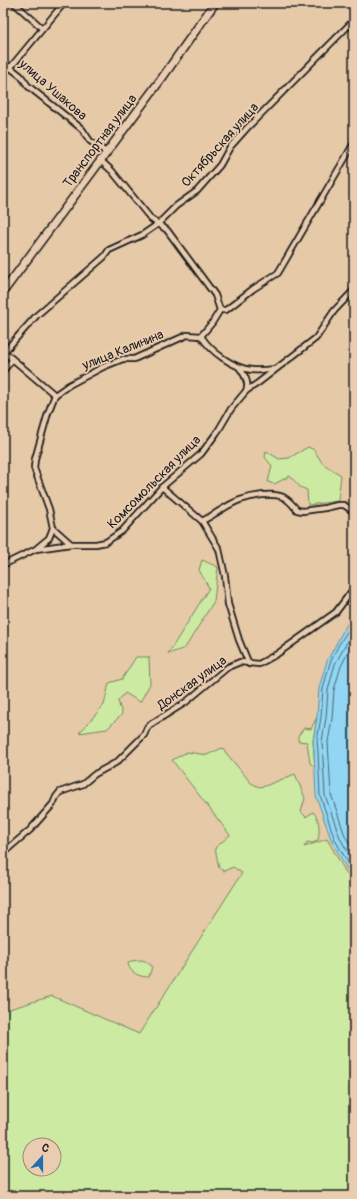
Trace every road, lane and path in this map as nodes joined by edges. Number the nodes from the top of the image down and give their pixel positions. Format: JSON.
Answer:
{"nodes":[{"id":1,"x":14,"y":3,"type":"edge"},
{"id":2,"x":64,"y":3,"type":"edge"},
{"id":3,"x":215,"y":3,"type":"edge"},
{"id":4,"x":354,"y":20,"type":"edge"},
{"id":5,"x":42,"y":28,"type":"junction"},
{"id":6,"x":3,"y":62,"type":"edge"},
{"id":7,"x":10,"y":68,"type":"junction"},
{"id":8,"x":354,"y":143,"type":"edge"},
{"id":9,"x":106,"y":152,"type":"junction"},
{"id":10,"x":100,"y":160,"type":"junction"},
{"id":11,"x":158,"y":224,"type":"junction"},
{"id":12,"x":354,"y":290,"type":"edge"},
{"id":13,"x":3,"y":292,"type":"edge"},
{"id":14,"x":220,"y":310,"type":"junction"},
{"id":15,"x":201,"y":336,"type":"junction"},
{"id":16,"x":4,"y":352,"type":"edge"},
{"id":17,"x":12,"y":360,"type":"junction"},
{"id":18,"x":239,"y":367,"type":"junction"},
{"id":19,"x":274,"y":369,"type":"junction"},
{"id":20,"x":3,"y":371,"type":"edge"},
{"id":21,"x":246,"y":391,"type":"junction"},
{"id":22,"x":55,"y":395,"type":"junction"},
{"id":23,"x":162,"y":487,"type":"junction"},
{"id":24,"x":354,"y":512,"type":"edge"},
{"id":25,"x":202,"y":521,"type":"junction"},
{"id":26,"x":53,"y":528,"type":"junction"},
{"id":27,"x":71,"y":544,"type":"junction"},
{"id":28,"x":36,"y":549,"type":"junction"},
{"id":29,"x":3,"y":565,"type":"edge"},
{"id":30,"x":354,"y":588,"type":"edge"},
{"id":31,"x":249,"y":664,"type":"junction"},
{"id":32,"x":3,"y":855,"type":"edge"}],
"edges":[{"from":1,"to":5,"type":"street"},
{"from":2,"to":5,"type":"street"},
{"from":3,"to":9,"type":"main road","name":"Транспортная улица"},
{"from":4,"to":11,"type":"street","name":"Октябрьская улица"},
{"from":5,"to":7,"type":"street"},
{"from":6,"to":7,"type":"street","name":"улица Ушакова"},
{"from":7,"to":9,"type":"street","name":"улица Ушакова"},
{"from":8,"to":14,"type":"street"},
{"from":9,"to":10,"type":"main road","name":"Транспортная улица"},
{"from":10,"to":11,"type":"street"},
{"from":10,"to":13,"type":"main road","name":"Транспортная улица"},
{"from":11,"to":14,"type":"street"},
{"from":11,"to":16,"type":"street","name":"Октябрьская улица"},
{"from":12,"to":19,"type":"street","name":"Комсомольская улица"},
{"from":14,"to":15,"type":"street"},
{"from":15,"to":18,"type":"street"},
{"from":15,"to":22,"type":"street","name":"улица Калинина"},
{"from":16,"to":17,"type":"street"},
{"from":17,"to":20,"type":"street"},
{"from":17,"to":22,"type":"street"},
{"from":18,"to":19,"type":"street"},
{"from":18,"to":21,"type":"street"},
{"from":19,"to":21,"type":"street","name":"Комсомольская улица"},
{"from":21,"to":23,"type":"street","name":"Комсомольская улица"},
{"from":22,"to":26,"type":"street"},
{"from":23,"to":25,"type":"street"},
{"from":23,"to":27,"type":"street","name":"Комсомольская улица"},
{"from":24,"to":25,"type":"street"},
{"from":25,"to":31,"type":"street"},
{"from":26,"to":27,"type":"street"},
{"from":26,"to":28,"type":"street"},
{"from":27,"to":28,"type":"street","name":"Комсомольская улица"},
{"from":28,"to":29,"type":"street","name":"Комсомольская улица"},
{"from":30,"to":31,"type":"street","name":"Донская улица"},
{"from":31,"to":32,"type":"street","name":"Донская улица"}]}
